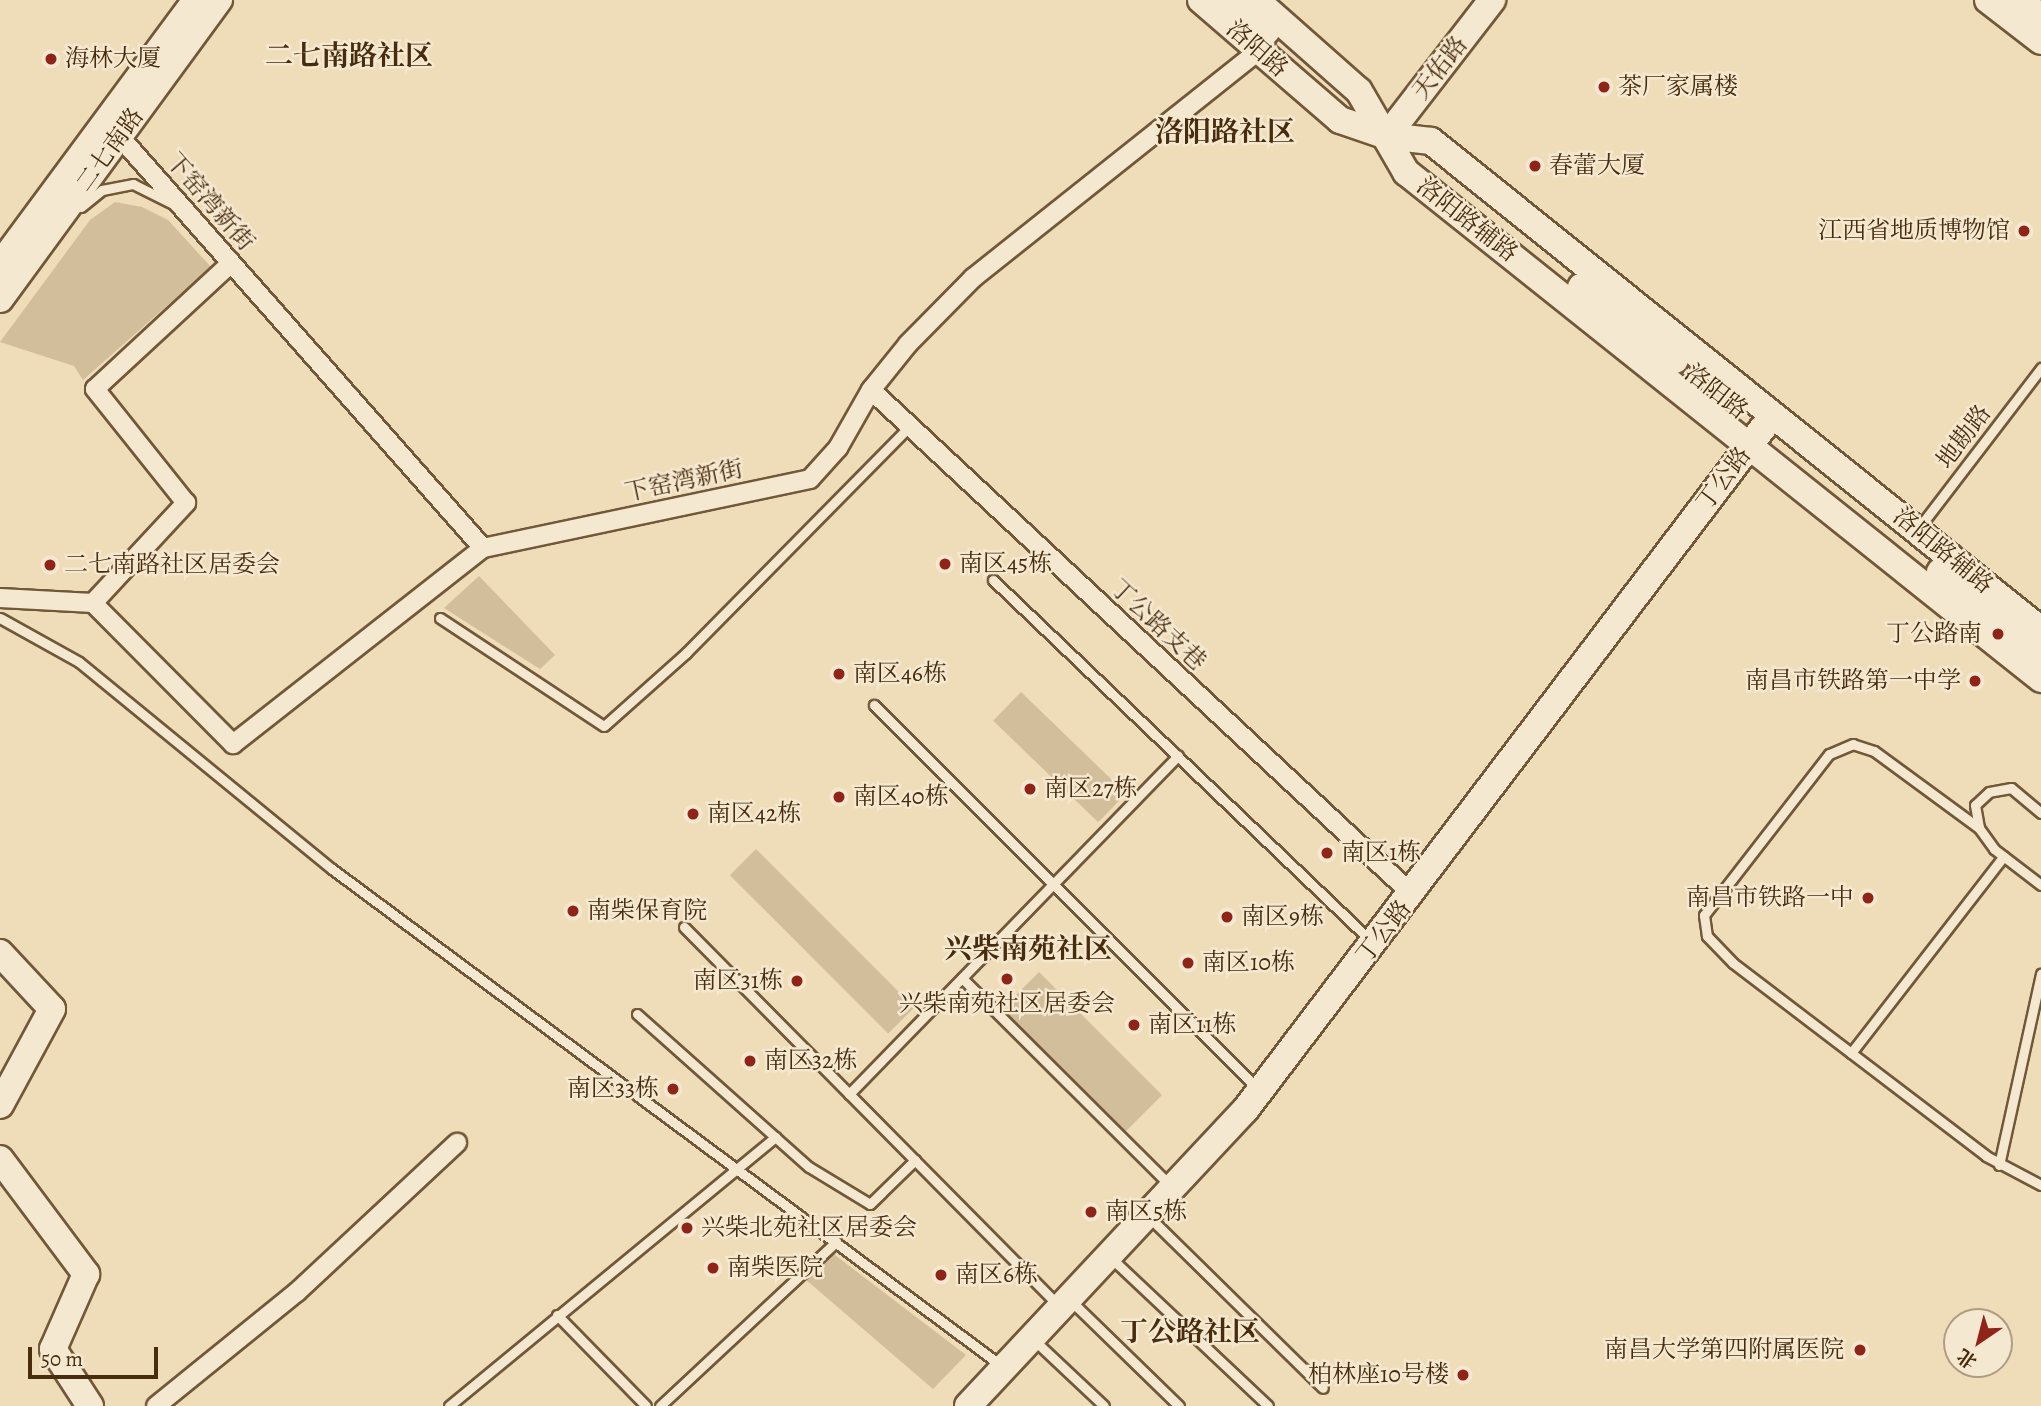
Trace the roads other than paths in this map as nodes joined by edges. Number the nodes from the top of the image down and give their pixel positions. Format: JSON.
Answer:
{"nodes":[{"id":1,"x":196,"y":0,"type":"edge"},
{"id":2,"x":219,"y":0,"type":"edge"},
{"id":3,"x":1201,"y":0,"type":"edge"},
{"id":4,"x":1214,"y":0,"type":"edge"},
{"id":5,"x":1230,"y":0,"type":"edge"},
{"id":6,"x":1256,"y":0,"type":"edge"},
{"id":7,"x":1492,"y":0,"type":"edge"},
{"id":8,"x":1988,"y":0,"type":"edge"},
{"id":9,"x":2019,"y":0,"type":"edge"},
{"id":10,"x":2041,"y":17,"type":"edge"},
{"id":11,"x":2041,"y":41,"type":"edge"},
{"id":12,"x":1262,"y":48,"type":"junction"},
{"id":13,"x":1387,"y":136,"type":"junction"},
{"id":14,"x":120,"y":137,"type":"junction"},
{"id":15,"x":187,"y":213,"type":"junction"},
{"id":16,"x":232,"y":263,"type":"junction"},
{"id":17,"x":12,"y":266,"type":"edge"},
{"id":18,"x":0,"y":299,"type":"edge"},
{"id":19,"x":2041,"y":368,"type":"edge"},
{"id":20,"x":871,"y":390,"type":"junction"},
{"id":21,"x":910,"y":426,"type":"junction"},
{"id":22,"x":1757,"y":436,"type":"junction"},
{"id":23,"x":1917,"y":530,"type":"junction"},
{"id":24,"x":483,"y":548,"type":"junction"},
{"id":25,"x":993,"y":580,"type":"dead end"},
{"id":26,"x":0,"y":598,"type":"edge"},
{"id":27,"x":93,"y":603,"type":"junction"},
{"id":28,"x":0,"y":618,"type":"edge"},
{"id":29,"x":440,"y":618,"type":"dead end"},
{"id":30,"x":2041,"y":629,"type":"edge"},
{"id":31,"x":2041,"y":654,"type":"edge"},
{"id":32,"x":2041,"y":679,"type":"edge"},
{"id":33,"x":874,"y":705,"type":"dead end"},
{"id":34,"x":1178,"y":756,"type":"junction"},
{"id":35,"x":2041,"y":813,"type":"edge"},
{"id":36,"x":1979,"y":828,"type":"junction"},
{"id":37,"x":2004,"y":856,"type":"junction"},
{"id":38,"x":1055,"y":882,"type":"junction"},
{"id":39,"x":2041,"y":885,"type":"edge"},
{"id":40,"x":1413,"y":895,"type":"junction"},
{"id":41,"x":684,"y":927,"type":"dead end"},
{"id":42,"x":1374,"y":944,"type":"junction"},
{"id":43,"x":0,"y":953,"type":"edge"},
{"id":44,"x":2041,"y":974,"type":"edge"},
{"id":45,"x":962,"y":978,"type":"junction"},
{"id":46,"x":637,"y":1014,"type":"dead end"},
{"id":47,"x":1851,"y":1053,"type":"junction"},
{"id":48,"x":1260,"y":1092,"type":"junction"},
{"id":49,"x":849,"y":1094,"type":"junction"},
{"id":50,"x":0,"y":1105,"type":"edge"},
{"id":51,"x":775,"y":1137,"type":"junction"},
{"id":52,"x":457,"y":1143,"type":"dead end"},
{"id":53,"x":0,"y":1159,"type":"edge"},
{"id":54,"x":915,"y":1160,"type":"junction"},
{"id":55,"x":1999,"y":1165,"type":"junction"},
{"id":56,"x":734,"y":1167,"type":"junction"},
{"id":57,"x":2041,"y":1185,"type":"edge"},
{"id":58,"x":1173,"y":1188,"type":"junction"},
{"id":59,"x":1147,"y":1215,"type":"junction"},
{"id":60,"x":836,"y":1242,"type":"junction"},
{"id":61,"x":1109,"y":1256,"type":"junction"},
{"id":62,"x":1064,"y":1303,"type":"junction"},
{"id":63,"x":557,"y":1315,"type":"junction"},
{"id":64,"x":1032,"y":1338,"type":"junction"},
{"id":65,"x":1004,"y":1368,"type":"junction"},
{"id":66,"x":1323,"y":1388,"type":"dead end"},
{"id":67,"x":90,"y":1406,"type":"edge"},
{"id":68,"x":156,"y":1406,"type":"edge"},
{"id":69,"x":449,"y":1406,"type":"edge"},
{"id":70,"x":646,"y":1406,"type":"edge"},
{"id":71,"x":660,"y":1406,"type":"edge"},
{"id":72,"x":968,"y":1406,"type":"edge"},
{"id":73,"x":1104,"y":1406,"type":"edge"},
{"id":74,"x":1179,"y":1406,"type":"edge"},
{"id":75,"x":1268,"y":1406,"type":"edge"}],
"edges":[{"from":1,"to":17,"type":"street","name":"二七南路"},
{"from":2,"to":14,"type":"street","name":"二七南路"},
{"from":3,"to":12,"type":"street","name":"洛阳路"},
{"from":4,"to":12,"type":"street","name":"洛阳路"},
{"from":5,"to":13,"type":"street","name":"洛阳路"},
{"from":6,"to":13,"type":"street","name":"洛阳路"},
{"from":7,"to":13,"type":"street","name":"天佑路"},
{"from":8,"to":11,"type":"street"},
{"from":9,"to":10,"type":"street"},
{"from":12,"to":13,"type":"street","name":"洛阳路"},
{"from":12,"to":20,"type":"street","name":"下窑湾新街"},
{"from":13,"to":22,"type":"street","name":"洛阳路辅路"},
{"from":13,"to":23,"type":"street","name":"洛阳路辅路"},
{"from":14,"to":15,"type":"street","name":"下窑湾新街"},
{"from":14,"to":17,"type":"street","name":"二七南路"},
{"from":15,"to":16,"type":"street","name":"下窑湾新街"},
{"from":15,"to":17,"type":"lane"},
{"from":16,"to":24,"type":"street","name":"下窑湾新街"},
{"from":16,"to":27,"type":"street"},
{"from":17,"to":18,"type":"street","name":"二七南路"},
{"from":19,"to":23,"type":"lane","name":"地勘路"},
{"from":20,"to":21,"type":"street","name":"丁公路支巷"},
{"from":20,"to":24,"type":"street","name":"下窑湾新街"},
{"from":21,"to":29,"type":"lane"},
{"from":21,"to":40,"type":"street","name":"丁公路支巷"},
{"from":22,"to":31,"type":"street","name":"洛阳路"},
{"from":22,"to":32,"type":"street","name":"洛阳路辅路"},
{"from":22,"to":40,"type":"street","name":"丁公路"},
{"from":23,"to":30,"type":"street","name":"洛阳路辅路"},
{"from":24,"to":27,"type":"street"},
{"from":25,"to":34,"type":"lane"},
{"from":26,"to":27,"type":"street"},
{"from":28,"to":56,"type":"lane"},
{"from":33,"to":38,"type":"lane"},
{"from":34,"to":38,"type":"lane"},
{"from":34,"to":42,"type":"lane"},
{"from":35,"to":36,"type":"lane"},
{"from":36,"to":37,"type":"lane"},
{"from":36,"to":47,"type":"lane"},
{"from":37,"to":39,"type":"lane"},
{"from":37,"to":47,"type":"lane"},
{"from":38,"to":45,"type":"lane"},
{"from":38,"to":48,"type":"lane"},
{"from":40,"to":42,"type":"street","name":"丁公路"},
{"from":41,"to":49,"type":"lane"},
{"from":42,"to":48,"type":"street","name":"丁公路"},
{"from":43,"to":50,"type":"street"},
{"from":44,"to":55,"type":"lane"},
{"from":45,"to":49,"type":"lane"},
{"from":45,"to":58,"type":"lane"},
{"from":46,"to":51,"type":"lane"},
{"from":47,"to":55,"type":"lane"},
{"from":48,"to":58,"type":"street","name":"丁公路"},
{"from":49,"to":54,"type":"lane"},
{"from":51,"to":54,"type":"lane"},
{"from":51,"to":56,"type":"lane"},
{"from":52,"to":68,"type":"street"},
{"from":53,"to":67,"type":"street"},
{"from":54,"to":62,"type":"lane"},
{"from":55,"to":57,"type":"lane"},
{"from":56,"to":60,"type":"lane"},
{"from":56,"to":63,"type":"lane"},
{"from":58,"to":59,"type":"street","name":"丁公路"},
{"from":59,"to":61,"type":"street","name":"丁公路"},
{"from":59,"to":66,"type":"lane"},
{"from":60,"to":65,"type":"lane"},
{"from":60,"to":71,"type":"lane"},
{"from":61,"to":62,"type":"street","name":"丁公路"},
{"from":61,"to":75,"type":"lane"},
{"from":62,"to":64,"type":"street","name":"丁公路"},
{"from":62,"to":74,"type":"lane"},
{"from":63,"to":69,"type":"lane"},
{"from":63,"to":70,"type":"lane"},
{"from":64,"to":65,"type":"street","name":"丁公路"},
{"from":64,"to":73,"type":"lane"},
{"from":65,"to":72,"type":"street","name":"丁公路"}]}
